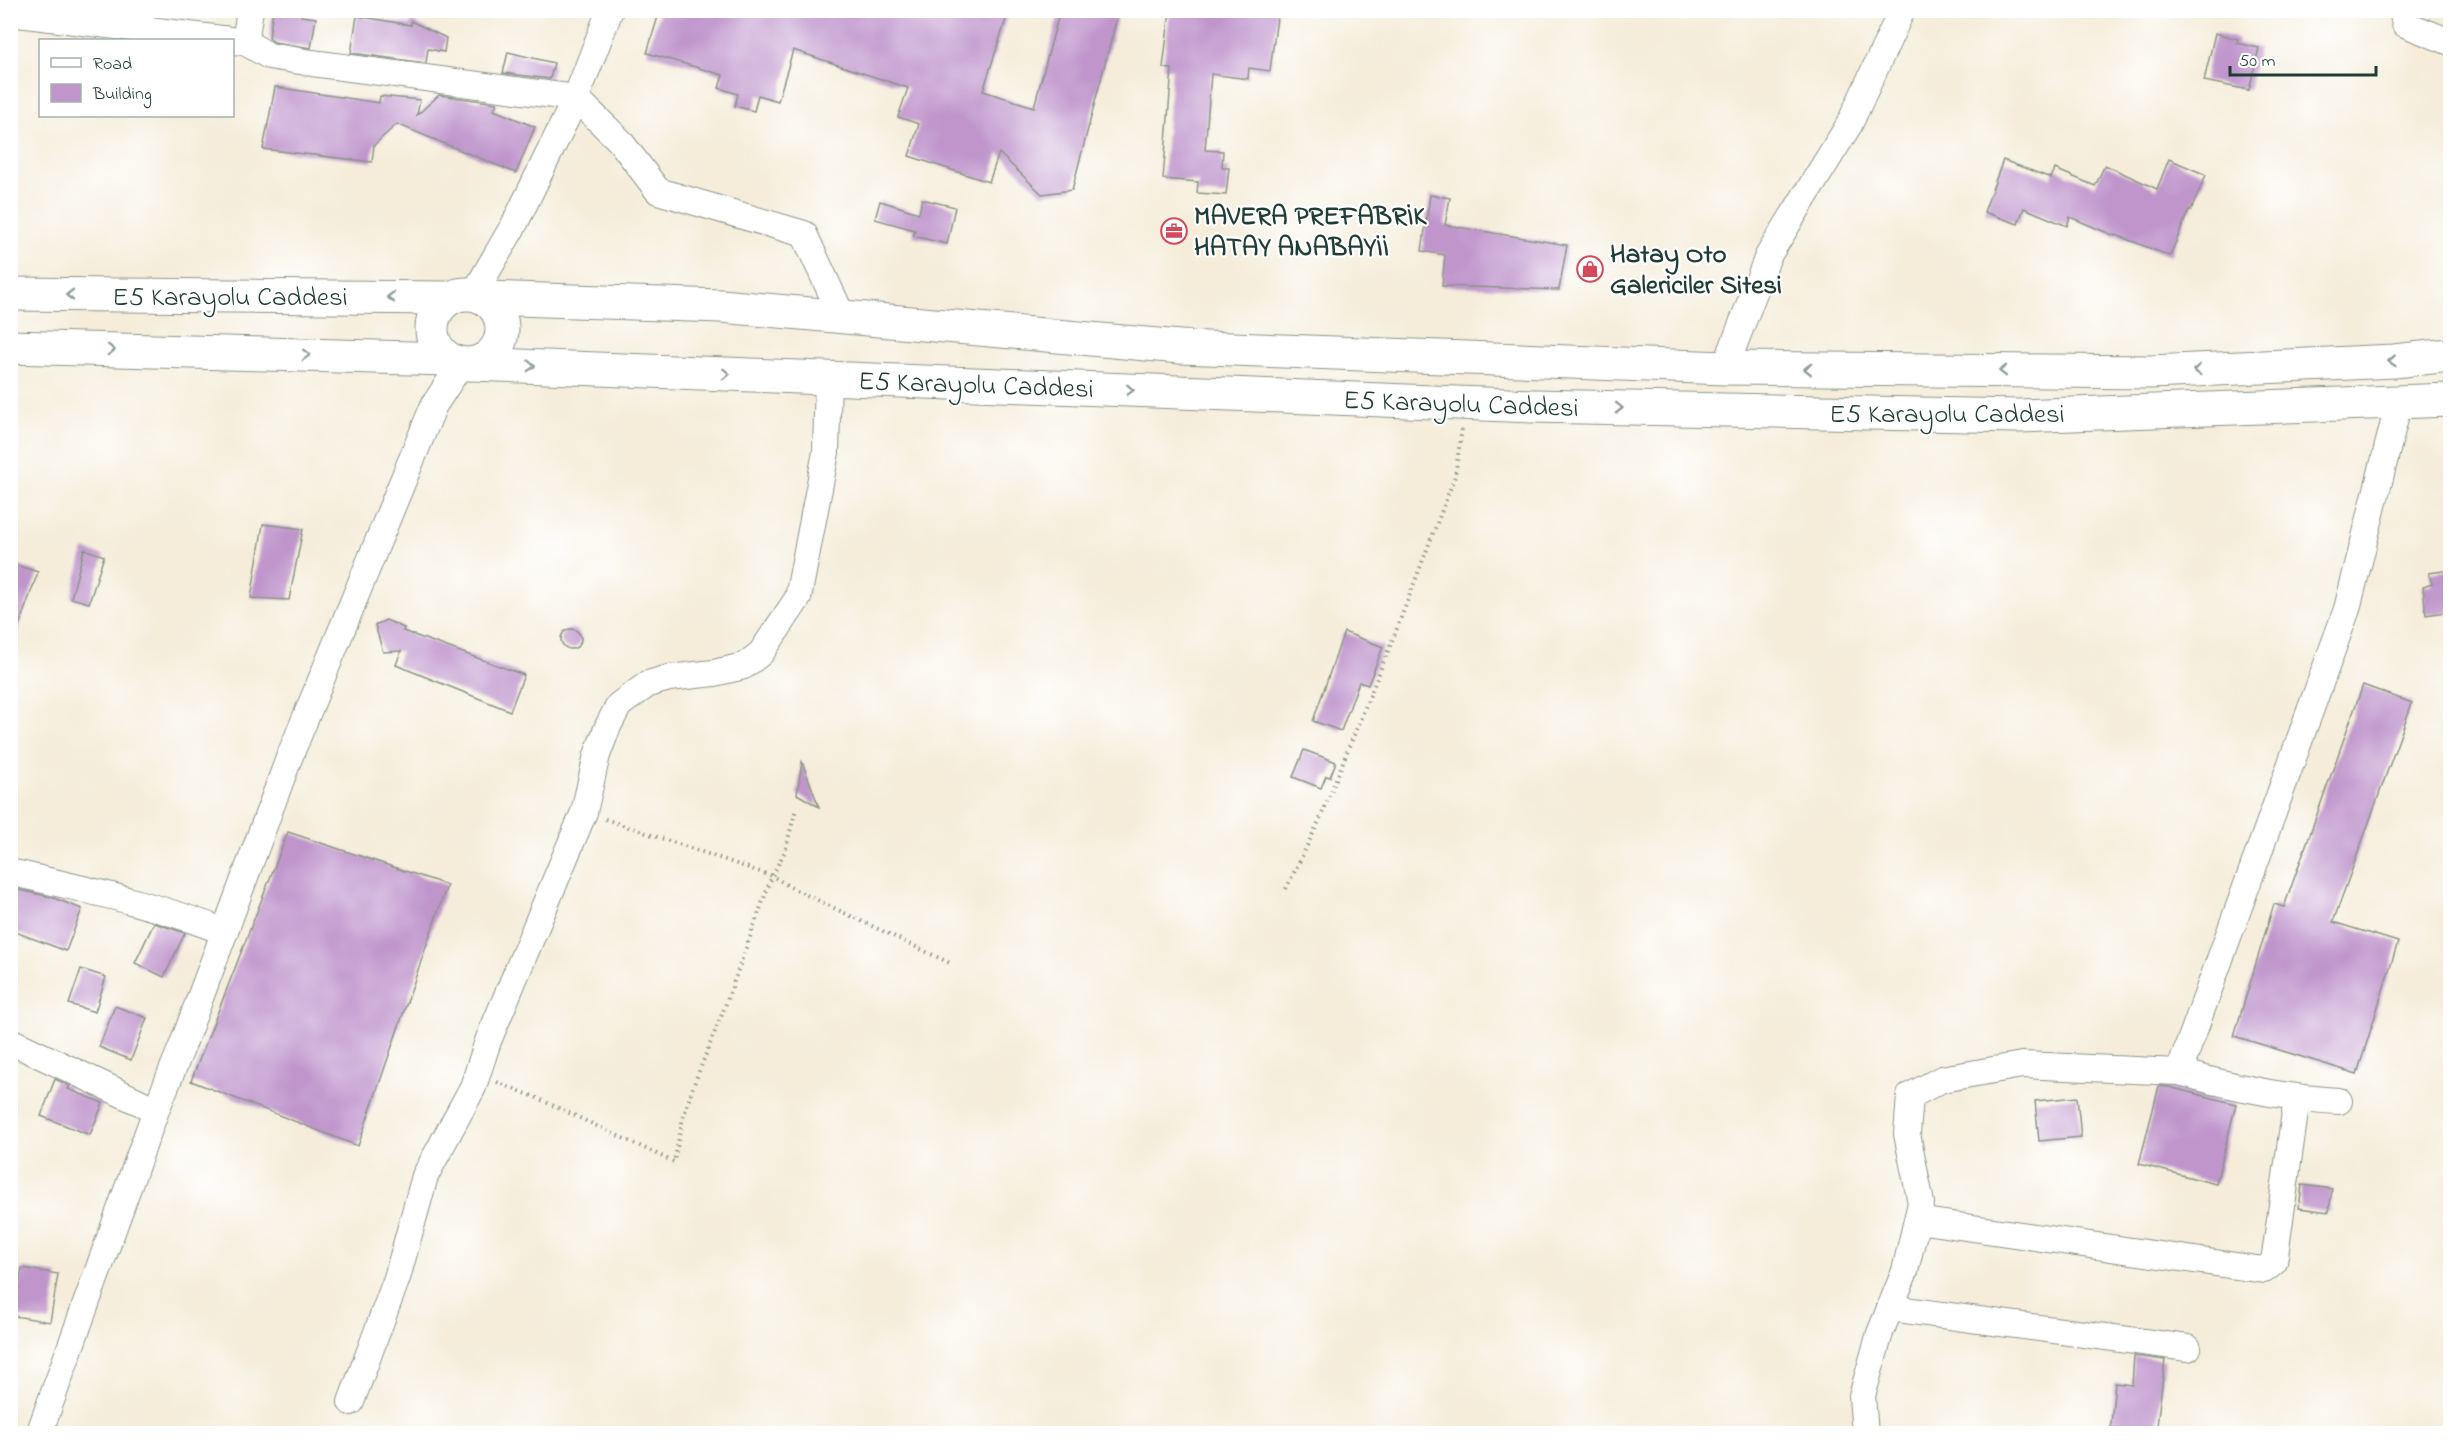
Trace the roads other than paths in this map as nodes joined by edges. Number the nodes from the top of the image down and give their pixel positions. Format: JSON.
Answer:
{"nodes":[{"id":1,"x":250,"y":10,"type":"edge"},
{"id":2,"x":610,"y":10,"type":"edge"},
{"id":3,"x":1902,"y":10,"type":"edge"},
{"id":4,"x":2402,"y":10,"type":"edge"},
{"id":5,"x":10,"y":13,"type":"edge"},
{"id":6,"x":220,"y":39,"type":"edge"},
{"id":7,"x":236,"y":41,"type":"edge"},
{"id":8,"x":2451,"y":42,"type":"edge"},
{"id":9,"x":576,"y":98,"type":"junction"},
{"id":10,"x":10,"y":294,"type":"edge"},
{"id":11,"x":469,"y":296,"type":"junction"},
{"id":12,"x":842,"y":316,"type":"junction"},
{"id":13,"x":10,"y":347,"type":"edge"},
{"id":14,"x":2451,"y":356,"type":"edge"},
{"id":15,"x":461,"y":362,"type":"junction"},
{"id":16,"x":1725,"y":368,"type":"junction"},
{"id":17,"x":828,"y":378,"type":"junction"},
{"id":18,"x":2451,"y":400,"type":"edge"},
{"id":19,"x":2399,"y":402,"type":"junction"},
{"id":20,"x":10,"y":872,"type":"edge"},
{"id":21,"x":225,"y":932,"type":"junction"},
{"id":22,"x":10,"y":1041,"type":"edge"},
{"id":23,"x":2179,"y":1072,"type":"junction"},
{"id":24,"x":2297,"y":1098,"type":"junction"},
{"id":25,"x":2339,"y":1101,"type":"dead end"},
{"id":26,"x":156,"y":1110,"type":"junction"},
{"id":27,"x":1917,"y":1220,"type":"junction"},
{"id":28,"x":1890,"y":1308,"type":"junction"},
{"id":29,"x":2188,"y":1348,"type":"dead end"},
{"id":30,"x":351,"y":1402,"type":"dead end"},
{"id":31,"x":39,"y":1434,"type":"edge"},
{"id":32,"x":1865,"y":1434,"type":"edge"}],
"edges":[{"from":1,"to":7,"type":"street"},
{"from":2,"to":9,"type":"street"},
{"from":3,"to":16,"type":"street"},
{"from":4,"to":8,"type":"street"},
{"from":5,"to":6,"type":"street"},
{"from":7,"to":9,"type":"street"},
{"from":9,"to":11,"type":"street"},
{"from":9,"to":12,"type":"street"},
{"from":11,"to":10,"type":"highway","name":"E5 Karayolu Caddesi","one_way":true},
{"from":11,"to":12,"type":"highway","name":"E5 Karayolu Caddesi"},
{"from":11,"to":15,"type":"highway"},
{"from":11,"to":15,"type":"highway"},
{"from":12,"to":16,"type":"highway","name":"E5 Karayolu Caddesi"},
{"from":13,"to":15,"type":"highway","name":"E5 Karayolu Caddesi","one_way":true},
{"from":14,"to":16,"type":"highway","name":"E5 Karayolu Caddesi","one_way":true},
{"from":15,"to":17,"type":"highway","name":"E5 Karayolu Caddesi","one_way":true},
{"from":15,"to":21,"type":"street"},
{"from":17,"to":19,"type":"highway","name":"E5 Karayolu Caddesi","one_way":true},
{"from":17,"to":30,"type":"street"},
{"from":18,"to":19,"type":"highway","name":"E5 Karayolu Caddesi"},
{"from":19,"to":23,"type":"street"},
{"from":20,"to":21,"type":"street"},
{"from":21,"to":26,"type":"street"},
{"from":22,"to":26,"type":"street"},
{"from":23,"to":24,"type":"street"},
{"from":23,"to":27,"type":"street"},
{"from":24,"to":25,"type":"street"},
{"from":24,"to":27,"type":"street"},
{"from":26,"to":31,"type":"street"},
{"from":27,"to":28,"type":"street"},
{"from":28,"to":29,"type":"street"},
{"from":28,"to":32,"type":"street"}]}
